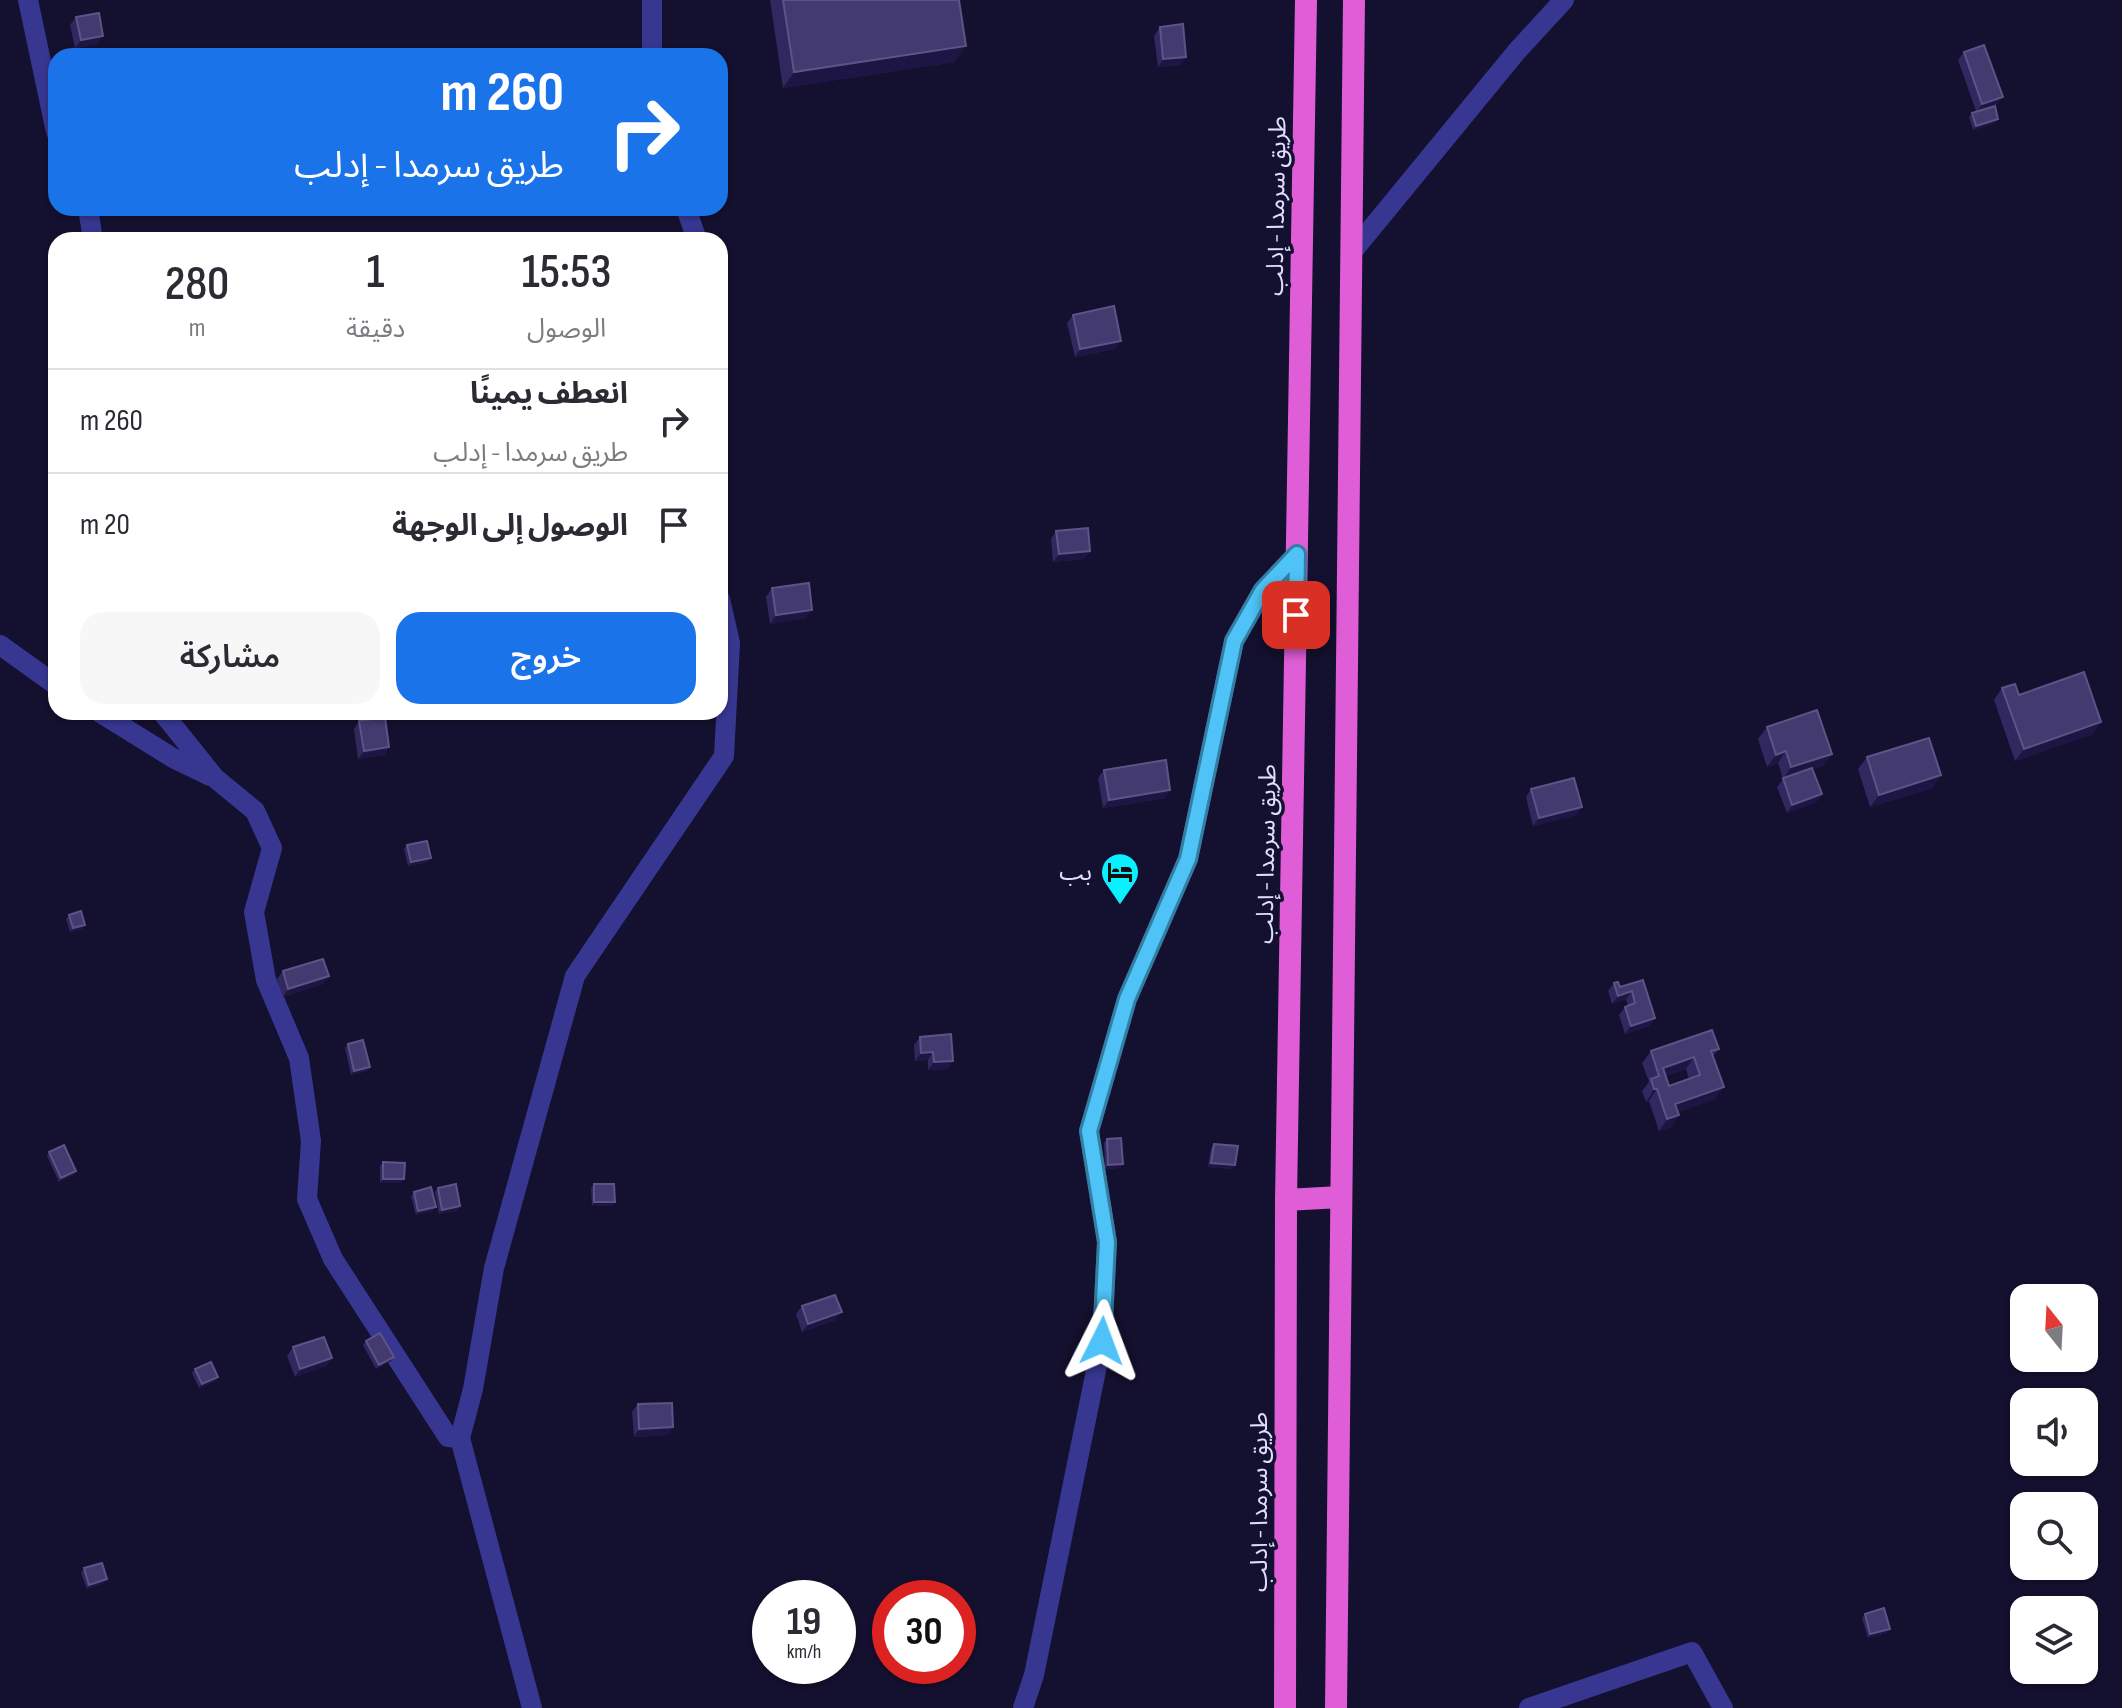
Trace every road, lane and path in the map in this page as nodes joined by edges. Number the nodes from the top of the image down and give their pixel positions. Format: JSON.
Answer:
{"nodes":[{"id":1,"x":28,"y":0,"type":"edge"},
{"id":2,"x":652,"y":0,"type":"edge"},
{"id":3,"x":1306,"y":0,"type":"edge"},
{"id":4,"x":1354,"y":0,"type":"edge"},
{"id":5,"x":1564,"y":0,"type":"edge"},
{"id":6,"x":652,"y":48,"type":"edge"},
{"id":7,"x":48,"y":94,"type":"edge"},
{"id":8,"x":1352,"y":252,"type":"junction"},
{"id":9,"x":1297,"y":554,"type":"junction"},
{"id":10,"x":728,"y":634,"type":"edge"},
{"id":11,"x":0,"y":645,"type":"edge"},
{"id":12,"x":48,"y":679,"type":"edge"},
{"id":13,"x":728,"y":681,"type":"edge"},
{"id":14,"x":112,"y":720,"type":"edge"},
{"id":15,"x":168,"y":720,"type":"edge"},
{"id":16,"x":726,"y":720,"type":"edge"},
{"id":17,"x":215,"y":778,"type":"junction"},
{"id":18,"x":1340,"y":1197,"type":"junction"},
{"id":19,"x":1286,"y":1200,"type":"junction"},
{"id":20,"x":460,"y":1438,"type":"junction"},
{"id":21,"x":532,"y":1708,"type":"edge"},
{"id":22,"x":1023,"y":1708,"type":"edge"},
{"id":23,"x":1285,"y":1708,"type":"edge"},
{"id":24,"x":1336,"y":1708,"type":"edge"},
{"id":25,"x":1529,"y":1708,"type":"edge"},
{"id":26,"x":1723,"y":1708,"type":"edge"}],
"edges":[{"from":1,"to":7,"type":"street"},
{"from":2,"to":6,"type":"street"},
{"from":3,"to":9,"type":"highway","name":"طريق سرمدا - إدلب"},
{"from":4,"to":8,"type":"highway"},
{"from":5,"to":8,"type":"street"},
{"from":8,"to":18,"type":"highway"},
{"from":9,"to":19,"type":"highway","name":"طريق سرمدا - إدلب"},
{"from":9,"to":22,"type":"street"},
{"from":10,"to":13,"type":"street"},
{"from":11,"to":12,"type":"street"},
{"from":14,"to":17,"type":"street"},
{"from":15,"to":17,"type":"street"},
{"from":16,"to":20,"type":"street"},
{"from":17,"to":20,"type":"street"},
{"from":18,"to":19,"type":"highway"},
{"from":18,"to":24,"type":"highway"},
{"from":19,"to":23,"type":"highway","name":"طريق سرمدا - إدلب"},
{"from":20,"to":21,"type":"street"},
{"from":25,"to":26,"type":"street"}]}
